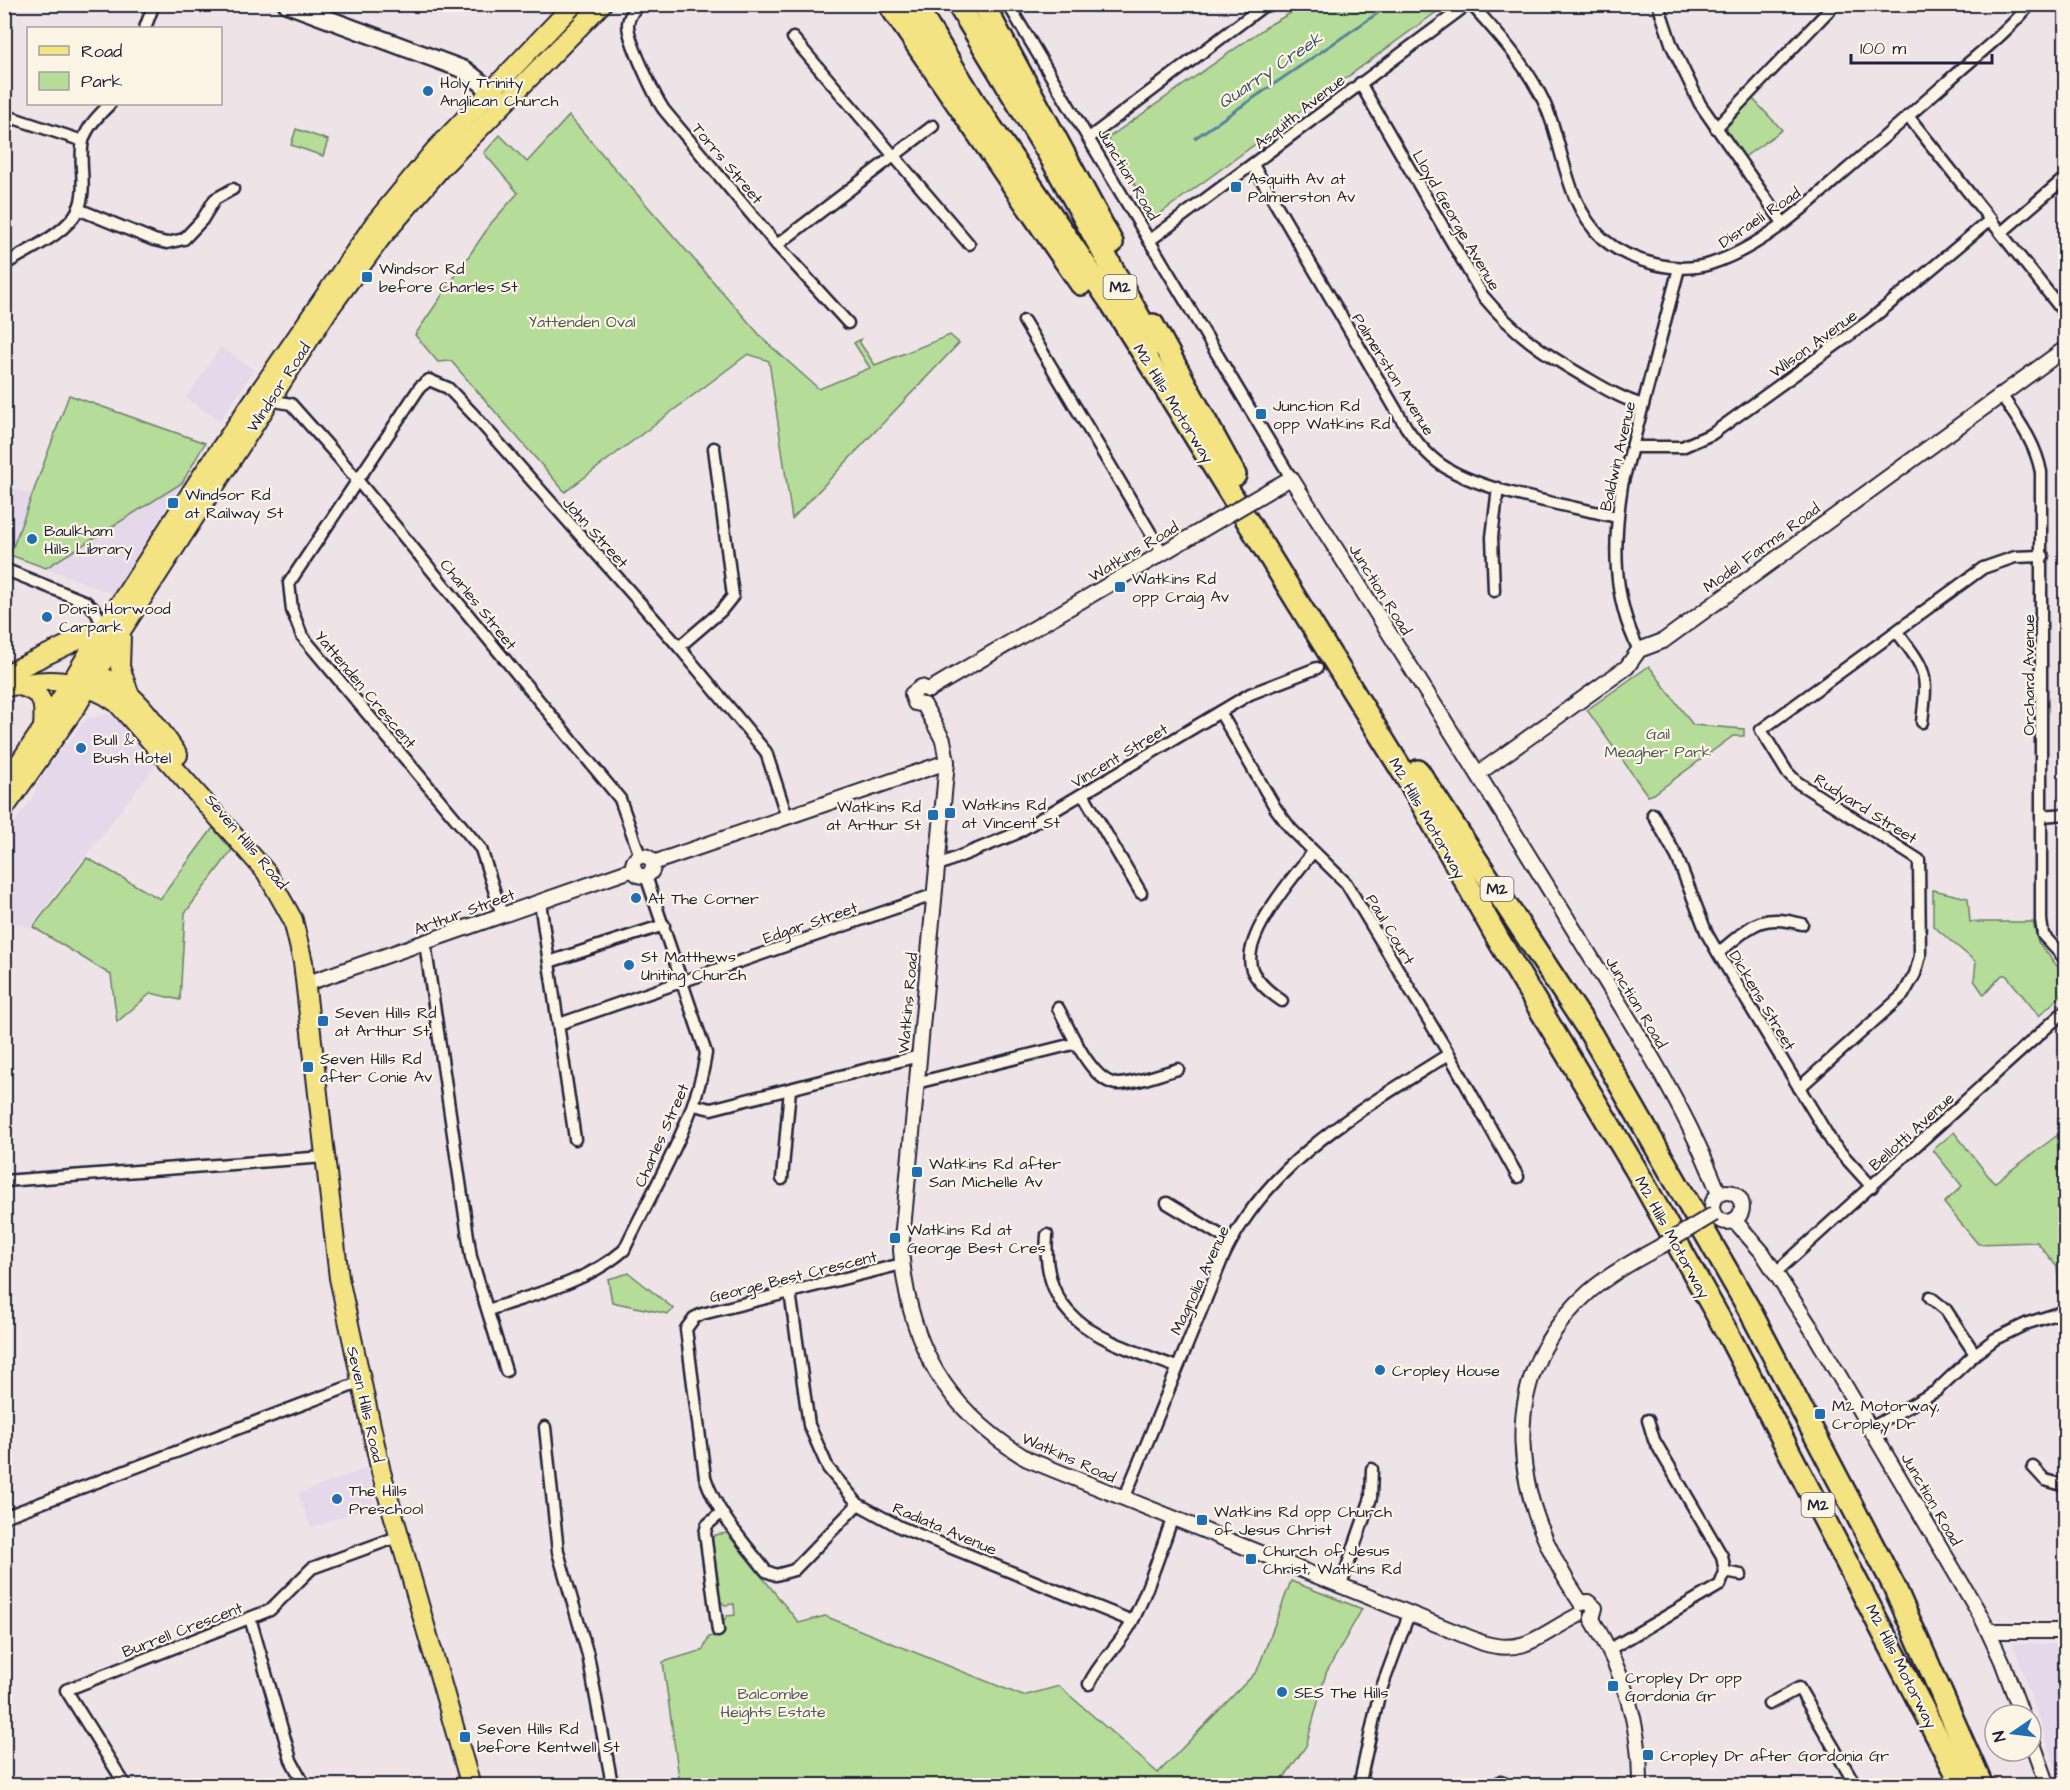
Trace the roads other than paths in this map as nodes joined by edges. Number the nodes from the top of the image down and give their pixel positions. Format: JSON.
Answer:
{"nodes":[{"id":1,"x":154,"y":4,"type":"edge"},
{"id":2,"x":287,"y":4,"type":"edge"},
{"id":3,"x":574,"y":4,"type":"edge"},
{"id":4,"x":602,"y":4,"type":"edge"},
{"id":5,"x":640,"y":4,"type":"edge"},
{"id":6,"x":889,"y":4,"type":"edge"},
{"id":7,"x":914,"y":4,"type":"edge"},
{"id":8,"x":958,"y":4,"type":"edge"},
{"id":9,"x":983,"y":4,"type":"edge"},
{"id":10,"x":1008,"y":4,"type":"edge"},
{"id":11,"x":1266,"y":4,"type":"edge"},
{"id":12,"x":1469,"y":4,"type":"edge"},
{"id":13,"x":1658,"y":4,"type":"edge"},
{"id":14,"x":1835,"y":4,"type":"edge"},
{"id":15,"x":2030,"y":4,"type":"edge"},
{"id":16,"x":146,"y":27,"type":"edge"},
{"id":17,"x":793,"y":38,"type":"dead end"},
{"id":18,"x":1360,"y":83,"type":"junction"},
{"id":19,"x":492,"y":90,"type":"junction"},
{"id":20,"x":505,"y":102,"type":"junction"},
{"id":21,"x":109,"y":105,"type":"edge"},
{"id":22,"x":4,"y":115,"type":"edge"},
{"id":23,"x":1908,"y":116,"type":"junction"},
{"id":24,"x":933,"y":126,"type":"dead end"},
{"id":25,"x":1716,"y":128,"type":"junction"},
{"id":26,"x":1089,"y":138,"type":"junction"},
{"id":27,"x":83,"y":141,"type":"junction"},
{"id":28,"x":892,"y":157,"type":"junction"},
{"id":29,"x":1253,"y":165,"type":"junction"},
{"id":30,"x":2066,"y":177,"type":"edge"},
{"id":31,"x":233,"y":189,"type":"dead end"},
{"id":32,"x":78,"y":209,"type":"junction"},
{"id":33,"x":1991,"y":219,"type":"junction"},
{"id":34,"x":1783,"y":223,"type":"junction"},
{"id":35,"x":2002,"y":232,"type":"junction"},
{"id":36,"x":1149,"y":241,"type":"junction"},
{"id":37,"x":969,"y":244,"type":"dead end"},
{"id":38,"x":777,"y":245,"type":"junction"},
{"id":39,"x":4,"y":265,"type":"edge"},
{"id":40,"x":1679,"y":268,"type":"junction"},
{"id":41,"x":2066,"y":315,"type":"edge"},
{"id":42,"x":1024,"y":321,"type":"dead end"},
{"id":43,"x":848,"y":322,"type":"dead end"},
{"id":44,"x":2066,"y":348,"type":"edge"},
{"id":45,"x":2000,"y":393,"type":"junction"},
{"id":46,"x":1643,"y":405,"type":"junction"},
{"id":47,"x":266,"y":406,"type":"junction"},
{"id":48,"x":1633,"y":447,"type":"junction"},
{"id":49,"x":714,"y":448,"type":"dead end"},
{"id":50,"x":1206,"y":454,"type":"junction"},
{"id":51,"x":1235,"y":475,"type":"junction"},
{"id":52,"x":359,"y":478,"type":"junction"},
{"id":53,"x":1291,"y":478,"type":"junction"},
{"id":54,"x":1498,"y":488,"type":"junction"},
{"id":55,"x":1617,"y":517,"type":"junction"},
{"id":56,"x":1162,"y":552,"type":"junction"},
{"id":57,"x":2043,"y":556,"type":"junction"},
{"id":58,"x":4,"y":569,"type":"edge"},
{"id":59,"x":1494,"y":591,"type":"dead end"},
{"id":60,"x":104,"y":627,"type":"junction"},
{"id":61,"x":123,"y":628,"type":"junction"},
{"id":62,"x":1897,"y":632,"type":"junction"},
{"id":63,"x":679,"y":647,"type":"junction"},
{"id":64,"x":1639,"y":650,"type":"junction"},
{"id":65,"x":1317,"y":668,"type":"dead end"},
{"id":66,"x":84,"y":677,"type":"junction"},
{"id":67,"x":7,"y":681,"type":"edge"},
{"id":68,"x":130,"y":694,"type":"junction"},
{"id":69,"x":1220,"y":712,"type":"junction"},
{"id":70,"x":1922,"y":722,"type":"dead end"},
{"id":71,"x":43,"y":728,"type":"junction"},
{"id":72,"x":947,"y":762,"type":"junction"},
{"id":73,"x":1479,"y":773,"type":"junction"},
{"id":74,"x":4,"y":785,"type":"edge"},
{"id":75,"x":1083,"y":794,"type":"junction"},
{"id":76,"x":4,"y":810,"type":"edge"},
{"id":77,"x":1653,"y":814,"type":"dead end"},
{"id":78,"x":2066,"y":814,"type":"edge"},
{"id":79,"x":2042,"y":816,"type":"junction"},
{"id":80,"x":787,"y":817,"type":"junction"},
{"id":81,"x":1313,"y":852,"type":"junction"},
{"id":82,"x":647,"y":860,"type":"junction"},
{"id":83,"x":936,"y":867,"type":"junction"},
{"id":84,"x":640,"y":873,"type":"junction"},
{"id":85,"x":1142,"y":893,"type":"dead end"},
{"id":86,"x":933,"y":895,"type":"junction"},
{"id":87,"x":540,"y":902,"type":"junction"},
{"id":88,"x":502,"y":915,"type":"junction"},
{"id":89,"x":1802,"y":924,"type":"dead end"},
{"id":90,"x":664,"y":925,"type":"junction"},
{"id":91,"x":425,"y":943,"type":"junction"},
{"id":92,"x":1718,"y":953,"type":"junction"},
{"id":93,"x":2066,"y":960,"type":"edge"},
{"id":94,"x":549,"y":962,"type":"junction"},
{"id":95,"x":309,"y":982,"type":"junction"},
{"id":96,"x":683,"y":982,"type":"junction"},
{"id":97,"x":1282,"y":1001,"type":"dead end"},
{"id":98,"x":1058,"y":1008,"type":"dead end"},
{"id":99,"x":2066,"y":1010,"type":"edge"},
{"id":100,"x":560,"y":1024,"type":"junction"},
{"id":101,"x":1077,"y":1043,"type":"junction"},
{"id":102,"x":1449,"y":1054,"type":"junction"},
{"id":103,"x":919,"y":1056,"type":"junction"},
{"id":104,"x":1178,"y":1069,"type":"dead end"},
{"id":105,"x":916,"y":1083,"type":"junction"},
{"id":106,"x":1799,"y":1088,"type":"junction"},
{"id":107,"x":790,"y":1089,"type":"junction"},
{"id":108,"x":694,"y":1105,"type":"junction"},
{"id":109,"x":575,"y":1139,"type":"dead end"},
{"id":110,"x":325,"y":1157,"type":"junction"},
{"id":111,"x":1518,"y":1178,"type":"dead end"},
{"id":112,"x":782,"y":1179,"type":"dead end"},
{"id":113,"x":4,"y":1181,"type":"edge"},
{"id":114,"x":1872,"y":1187,"type":"junction"},
{"id":115,"x":1719,"y":1194,"type":"junction"},
{"id":116,"x":1167,"y":1203,"type":"dead end"},
{"id":117,"x":1714,"y":1214,"type":"junction"},
{"id":118,"x":1734,"y":1220,"type":"junction"},
{"id":119,"x":1047,"y":1235,"type":"dead end"},
{"id":120,"x":1230,"y":1240,"type":"junction"},
{"id":121,"x":902,"y":1264,"type":"junction"},
{"id":122,"x":1775,"y":1273,"type":"junction"},
{"id":123,"x":790,"y":1292,"type":"junction"},
{"id":124,"x":1930,"y":1297,"type":"dead end"},
{"id":125,"x":488,"y":1310,"type":"junction"},
{"id":126,"x":2066,"y":1311,"type":"edge"},
{"id":127,"x":1975,"y":1354,"type":"junction"},
{"id":128,"x":1176,"y":1367,"type":"junction"},
{"id":129,"x":506,"y":1371,"type":"dead end"},
{"id":130,"x":361,"y":1382,"type":"junction"},
{"id":131,"x":1648,"y":1420,"type":"dead end"},
{"id":132,"x":545,"y":1427,"type":"dead end"},
{"id":133,"x":1871,"y":1428,"type":"junction"},
{"id":134,"x":2033,"y":1467,"type":"dead end"},
{"id":135,"x":1372,"y":1469,"type":"dead end"},
{"id":136,"x":2066,"y":1486,"type":"edge"},
{"id":137,"x":1124,"y":1499,"type":"junction"},
{"id":138,"x":858,"y":1504,"type":"junction"},
{"id":139,"x":721,"y":1513,"type":"junction"},
{"id":140,"x":4,"y":1517,"type":"edge"},
{"id":141,"x":1172,"y":1520,"type":"junction"},
{"id":142,"x":400,"y":1536,"type":"junction"},
{"id":143,"x":1725,"y":1572,"type":"junction"},
{"id":144,"x":1741,"y":1575,"type":"dead end"},
{"id":145,"x":1340,"y":1587,"type":"junction"},
{"id":146,"x":1579,"y":1609,"type":"junction"},
{"id":147,"x":1409,"y":1614,"type":"junction"},
{"id":148,"x":250,"y":1618,"type":"junction"},
{"id":149,"x":1132,"y":1621,"type":"junction"},
{"id":150,"x":718,"y":1631,"type":"dead end"},
{"id":151,"x":2066,"y":1631,"type":"edge"},
{"id":152,"x":1989,"y":1632,"type":"junction"},
{"id":153,"x":1610,"y":1649,"type":"junction"},
{"id":154,"x":1089,"y":1684,"type":"dead end"},
{"id":155,"x":2017,"y":1703,"type":"edge"},
{"id":156,"x":1769,"y":1704,"type":"dead end"},
{"id":157,"x":2041,"y":1763,"type":"edge"},
{"id":158,"x":126,"y":1785,"type":"edge"},
{"id":159,"x":305,"y":1785,"type":"edge"},
{"id":160,"x":471,"y":1785,"type":"edge"},
{"id":161,"x":610,"y":1785,"type":"edge"},
{"id":162,"x":1359,"y":1785,"type":"edge"},
{"id":163,"x":1640,"y":1785,"type":"edge"},
{"id":164,"x":1855,"y":1785,"type":"edge"},
{"id":165,"x":1963,"y":1785,"type":"edge"},
{"id":166,"x":1982,"y":1785,"type":"edge"},
{"id":167,"x":2049,"y":1785,"type":"edge"}],
"edges":[{"from":1,"to":16,"type":"street"},
{"from":2,"to":19,"type":"main road"},
{"from":3,"to":19,"type":"main road","name":"Windsor Road"},
{"from":4,"to":20,"type":"main road","name":"Windsor Road"},
{"from":5,"to":38,"type":"street","name":"Torrs Street"},
{"from":6,"to":50,"type":"highway"},
{"from":7,"to":50,"type":"highway","name":"M2 Hills Motorway","number":"M2"},
{"from":8,"to":51,"type":"highway","name":"M2 Hills Motorway","number":"M2"},
{"from":9,"to":51,"type":"highway"},
{"from":10,"to":26,"type":"street","name":"Junction Road"},
{"from":11,"to":26,"type":"street"},
{"from":12,"to":18,"type":"street","name":"Asquith Avenue"},
{"from":12,"to":40,"type":"street","name":"Disraeli Road"},
{"from":13,"to":25,"type":"street"},
{"from":14,"to":25,"type":"street"},
{"from":15,"to":23,"type":"street","name":"Disraeli Road"},
{"from":17,"to":28,"type":"street"},
{"from":18,"to":29,"type":"street","name":"Asquith Avenue"},
{"from":18,"to":46,"type":"street","name":"Lloyd George Avenue"},
{"from":19,"to":20,"type":"main road"},
{"from":19,"to":60,"type":"main road","name":"Windsor Road"},
{"from":20,"to":47,"type":"main road","name":"Windsor Road"},
{"from":21,"to":27,"type":"street"},
{"from":22,"to":27,"type":"street"},
{"from":23,"to":33,"type":"street"},
{"from":23,"to":34,"type":"street","name":"Disraeli Road"},
{"from":24,"to":28,"type":"street"},
{"from":25,"to":34,"type":"street"},
{"from":26,"to":36,"type":"street","name":"Junction Road"},
{"from":27,"to":32,"type":"street"},
{"from":28,"to":37,"type":"street"},
{"from":28,"to":38,"type":"street"},
{"from":29,"to":36,"type":"street","name":"Asquith Avenue"},
{"from":29,"to":54,"type":"street","name":"Palmerston Avenue"},
{"from":30,"to":35,"type":"street"},
{"from":31,"to":32,"type":"street"},
{"from":32,"to":39,"type":"street"},
{"from":33,"to":35,"type":"street"},
{"from":33,"to":48,"type":"street","name":"Wilson Avenue"},
{"from":34,"to":40,"type":"street","name":"Disraeli Road"},
{"from":35,"to":41,"type":"street"},
{"from":36,"to":53,"type":"street","name":"Junction Road"},
{"from":38,"to":43,"type":"street","name":"Torrs Street"},
{"from":40,"to":46,"type":"street","name":"Baldwin Avenue"},
{"from":42,"to":56,"type":"street"},
{"from":44,"to":45,"type":"street","name":"Model Farms Road"},
{"from":45,"to":57,"type":"street","name":"Orchard Avenue"},
{"from":45,"to":64,"type":"street","name":"Model Farms Road"},
{"from":46,"to":48,"type":"street","name":"Baldwin Avenue"},
{"from":47,"to":52,"type":"street","name":"Charles Street"},
{"from":47,"to":61,"type":"main road","name":"Windsor Road"},
{"from":48,"to":55,"type":"street","name":"Baldwin Avenue"},
{"from":49,"to":63,"type":"street"},
{"from":50,"to":165,"type":"highway","name":"M2 Hills Motorway","number":"M2"},
{"from":51,"to":166,"type":"highway","name":"M2 Hills Motorway","number":"M2"},
{"from":52,"to":63,"type":"street","name":"John Street"},
{"from":52,"to":82,"type":"street","name":"Charles Street"},
{"from":52,"to":88,"type":"street","name":"Yattenden Crescent"},
{"from":53,"to":56,"type":"street","name":"Watkins Road","bridge":true},
{"from":53,"to":73,"type":"street","name":"Junction Road"},
{"from":54,"to":55,"type":"street","name":"Palmerston Avenue"},
{"from":54,"to":59,"type":"street"},
{"from":55,"to":64,"type":"street","name":"Baldwin Avenue"},
{"from":56,"to":72,"type":"street","name":"Watkins Road"},
{"from":57,"to":62,"type":"street"},
{"from":57,"to":79,"type":"street","name":"Orchard Avenue"},
{"from":58,"to":60,"type":"street"},
{"from":60,"to":66,"type":"main road","name":"Windsor Road"},
{"from":60,"to":67,"type":"main road"},
{"from":61,"to":66,"type":"main road","name":"Windsor Road"},
{"from":61,"to":68,"type":"main road"},
{"from":62,"to":70,"type":"street"},
{"from":62,"to":106,"type":"street","name":"Rudyard Street"},
{"from":63,"to":80,"type":"street","name":"John Street"},
{"from":64,"to":73,"type":"street","name":"Model Farms Road"},
{"from":65,"to":69,"type":"street","name":"Vincent Street"},
{"from":66,"to":67,"type":"main road"},
{"from":66,"to":68,"type":"main road","name":"Seven Hills Road"},
{"from":66,"to":71,"type":"main road","name":"Windsor Road"},
{"from":66,"to":76,"type":"main road","name":"Windsor Road"},
{"from":66,"to":95,"type":"main road","name":"Seven Hills Road"},
{"from":67,"to":71,"type":"main road"},
{"from":68,"to":95,"type":"main road","name":"Seven Hills Road"},
{"from":69,"to":75,"type":"street","name":"Vincent Street"},
{"from":69,"to":81,"type":"street","name":"Paul Court"},
{"from":71,"to":74,"type":"main road","name":"Windsor Road"},
{"from":72,"to":80,"type":"street"},
{"from":72,"to":83,"type":"street","name":"Watkins Road"},
{"from":73,"to":115,"type":"street","name":"Junction Road"},
{"from":75,"to":83,"type":"street","name":"Vincent Street"},
{"from":75,"to":85,"type":"street"},
{"from":77,"to":92,"type":"street","name":"Dickens Street"},
{"from":78,"to":79,"type":"street"},
{"from":79,"to":93,"type":"street","name":"Orchard Avenue"},
{"from":80,"to":82,"type":"street"},
{"from":81,"to":97,"type":"street"},
{"from":81,"to":102,"type":"street","name":"Paul Court"},
{"from":82,"to":84,"type":"street"},
{"from":83,"to":86,"type":"street","name":"Watkins Road"},
{"from":84,"to":87,"type":"street","name":"Arthur Street"},
{"from":84,"to":90,"type":"street","name":"Charles Street"},
{"from":86,"to":96,"type":"street","name":"Edgar Street"},
{"from":86,"to":103,"type":"street","name":"Watkins Road"},
{"from":87,"to":88,"type":"street","name":"Arthur Street"},
{"from":87,"to":94,"type":"street"},
{"from":88,"to":91,"type":"street","name":"Arthur Street"},
{"from":89,"to":92,"type":"street"},
{"from":90,"to":94,"type":"street"},
{"from":90,"to":96,"type":"street","name":"Charles Street"},
{"from":91,"to":95,"type":"street","name":"Arthur Street"},
{"from":91,"to":125,"type":"street"},
{"from":92,"to":106,"type":"street","name":"Dickens Street"},
{"from":94,"to":100,"type":"street"},
{"from":95,"to":110,"type":"main road","name":"Seven Hills Road"},
{"from":96,"to":100,"type":"street","name":"Edgar Street"},
{"from":96,"to":108,"type":"street","name":"Charles Street"},
{"from":98,"to":101,"type":"street"},
{"from":99,"to":114,"type":"street","name":"Bellotti Avenue"},
{"from":100,"to":109,"type":"street"},
{"from":101,"to":104,"type":"street"},
{"from":101,"to":105,"type":"street"},
{"from":102,"to":111,"type":"street","name":"Paul Court"},
{"from":102,"to":120,"type":"street","name":"Magnolia Avenue"},
{"from":103,"to":105,"type":"street","name":"Watkins Road"},
{"from":103,"to":107,"type":"street"},
{"from":105,"to":121,"type":"street","name":"Watkins Road"},
{"from":106,"to":114,"type":"street","name":"Dickens Street"},
{"from":107,"to":108,"type":"street"},
{"from":107,"to":112,"type":"street"},
{"from":108,"to":125,"type":"street","name":"Charles Street"},
{"from":110,"to":113,"type":"street"},
{"from":110,"to":130,"type":"main road","name":"Seven Hills Road"},
{"from":114,"to":122,"type":"street","name":"Bellotti Avenue"},
{"from":115,"to":117,"type":"street"},
{"from":115,"to":118,"type":"street"},
{"from":116,"to":120,"type":"street"},
{"from":117,"to":118,"type":"street"},
{"from":117,"to":146,"type":"street","bridge":true},
{"from":118,"to":122,"type":"street","name":"Junction Road"},
{"from":119,"to":128,"type":"street"},
{"from":120,"to":128,"type":"street","name":"Magnolia Avenue"},
{"from":121,"to":123,"type":"street","name":"George Best Crescent"},
{"from":121,"to":137,"type":"street","name":"Watkins Road"},
{"from":122,"to":133,"type":"street","name":"Junction Road"},
{"from":123,"to":138,"type":"street","name":"Radiata Avenue"},
{"from":123,"to":139,"type":"street","name":"George Best Crescent"},
{"from":124,"to":127,"type":"street"},
{"from":125,"to":129,"type":"street"},
{"from":126,"to":127,"type":"street"},
{"from":127,"to":133,"type":"street"},
{"from":128,"to":137,"type":"street","name":"Magnolia Avenue"},
{"from":130,"to":140,"type":"street"},
{"from":130,"to":142,"type":"main road","name":"Seven Hills Road"},
{"from":131,"to":143,"type":"street"},
{"from":132,"to":161,"type":"street"},
{"from":133,"to":152,"type":"street","name":"Junction Road"},
{"from":134,"to":136,"type":"street"},
{"from":135,"to":145,"type":"street"},
{"from":137,"to":141,"type":"street","name":"Watkins Road"},
{"from":138,"to":139,"type":"street","name":"George Best Crescent"},
{"from":138,"to":149,"type":"street","name":"Radiata Avenue"},
{"from":139,"to":150,"type":"street"},
{"from":141,"to":145,"type":"street","name":"Watkins Road"},
{"from":141,"to":149,"type":"street"},
{"from":142,"to":148,"type":"street","name":"Burrell Crescent"},
{"from":142,"to":160,"type":"main road","name":"Seven Hills Road"},
{"from":143,"to":144,"type":"street"},
{"from":143,"to":153,"type":"street"},
{"from":145,"to":147,"type":"street","name":"Watkins Road"},
{"from":146,"to":147,"type":"street","name":"Watkins Road"},
{"from":146,"to":153,"type":"street"},
{"from":147,"to":162,"type":"street"},
{"from":148,"to":158,"type":"street","name":"Burrell Crescent"},
{"from":148,"to":159,"type":"street"},
{"from":149,"to":154,"type":"street"},
{"from":151,"to":152,"type":"street"},
{"from":152,"to":155,"type":"street","name":"Junction Road"},
{"from":153,"to":163,"type":"street"},
{"from":156,"to":164,"type":"street"},
{"from":157,"to":167,"type":"street"}]}
